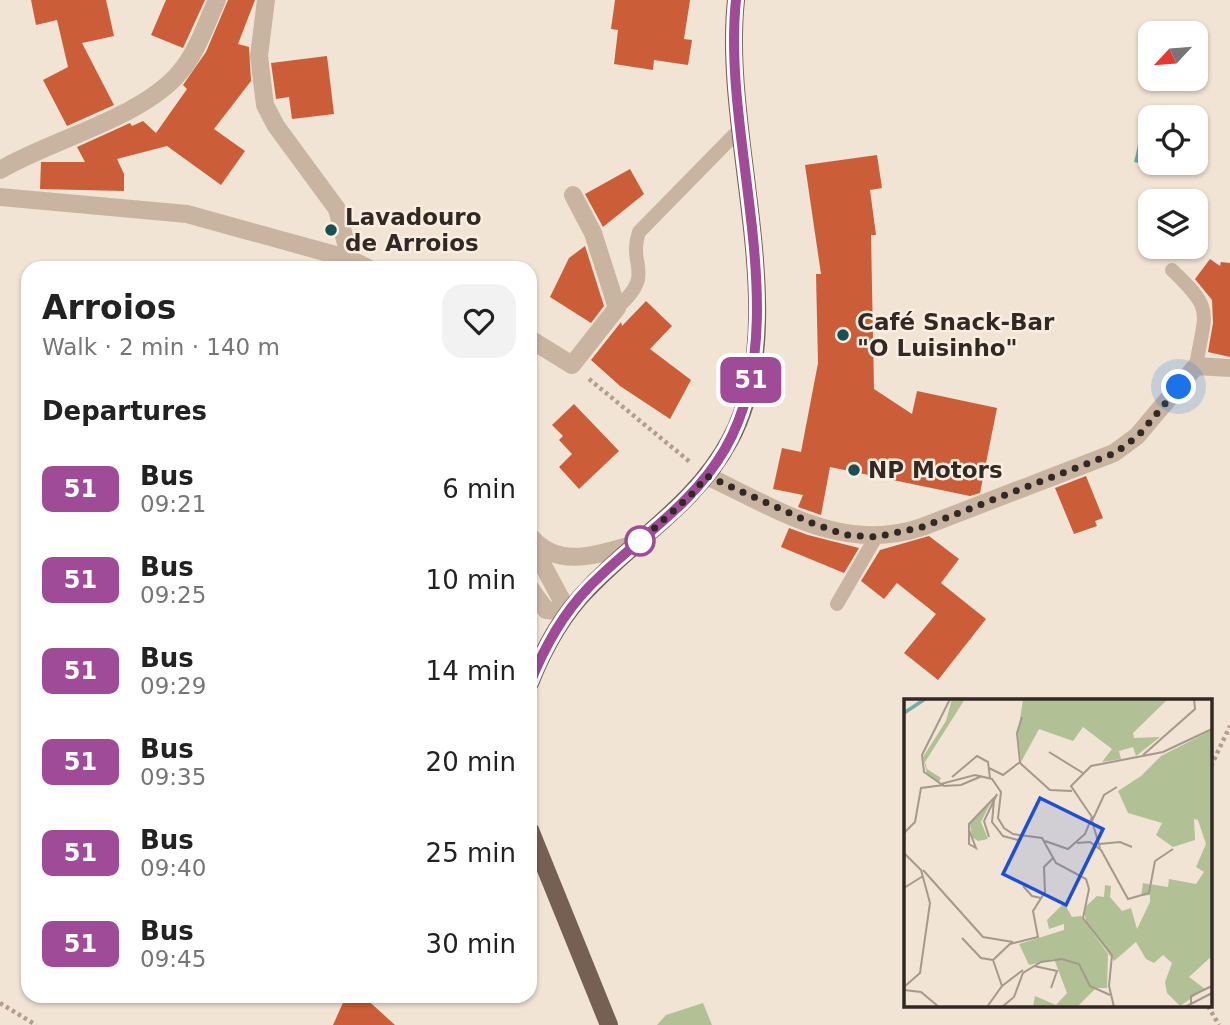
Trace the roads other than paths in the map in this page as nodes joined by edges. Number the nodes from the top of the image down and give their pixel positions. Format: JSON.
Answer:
{"nodes":[{"id":1,"x":217,"y":0,"type":"edge"},
{"id":2,"x":266,"y":0,"type":"edge"},
{"id":3,"x":736,"y":0,"type":"edge"},
{"id":4,"x":739,"y":130,"type":"junction"},
{"id":5,"x":0,"y":170,"type":"edge"},
{"id":6,"x":573,"y":195,"type":"dead end"},
{"id":7,"x":0,"y":197,"type":"edge"},
{"id":8,"x":350,"y":259,"type":"junction"},
{"id":9,"x":354,"y":261,"type":"edge"},
{"id":10,"x":1172,"y":270,"type":"dead end"},
{"id":11,"x":617,"y":308,"type":"junction"},
{"id":12,"x":537,"y":343,"type":"edge"},
{"id":13,"x":1196,"y":366,"type":"junction"},
{"id":14,"x":1230,"y":368,"type":"edge"},
{"id":15,"x":707,"y":476,"type":"junction"},
{"id":16,"x":876,"y":537,"type":"junction"},
{"id":17,"x":537,"y":543,"type":"edge"},
{"id":18,"x":638,"y":543,"type":"junction"},
{"id":19,"x":537,"y":554,"type":"edge"},
{"id":20,"x":537,"y":598,"type":"edge"},
{"id":21,"x":837,"y":604,"type":"dead end"},
{"id":22,"x":568,"y":612,"type":"junction"},
{"id":23,"x":537,"y":668,"type":"edge"},
{"id":24,"x":537,"y":847,"type":"edge"},
{"id":25,"x":609,"y":1025,"type":"edge"}],
"edges":[{"from":1,"to":5,"type":"street"},
{"from":2,"to":8,"type":"street"},
{"from":3,"to":4,"type":"main road"},
{"from":4,"to":11,"type":"lane"},
{"from":4,"to":15,"type":"main road"},
{"from":6,"to":11,"type":"street"},
{"from":7,"to":8,"type":"street"},
{"from":8,"to":9,"type":"street"},
{"from":10,"to":13,"type":"lane"},
{"from":11,"to":12,"type":"street"},
{"from":13,"to":14,"type":"street"},
{"from":13,"to":16,"type":"street"},
{"from":15,"to":16,"type":"street"},
{"from":15,"to":18,"type":"main road"},
{"from":16,"to":21,"type":"lane"},
{"from":17,"to":18,"type":"street"},
{"from":18,"to":22,"type":"main road"},
{"from":19,"to":22,"type":"street"},
{"from":20,"to":22,"type":"street"},
{"from":22,"to":23,"type":"main road"},
{"from":24,"to":25,"type":"main road"}]}
